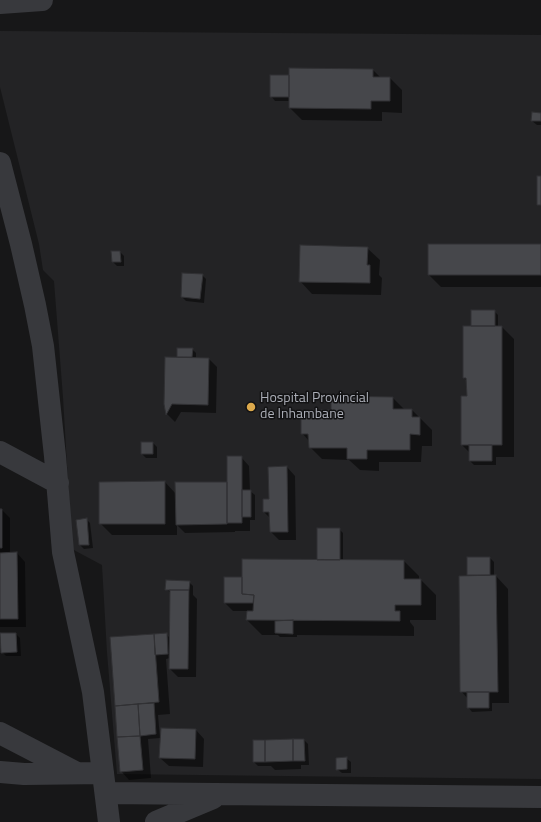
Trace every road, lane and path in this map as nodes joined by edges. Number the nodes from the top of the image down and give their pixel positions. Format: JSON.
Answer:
{"nodes":[{"id":1,"x":42,"y":0,"type":"edge"},
{"id":2,"x":0,"y":3,"type":"edge"},
{"id":3,"x":0,"y":163,"type":"edge"},
{"id":4,"x":0,"y":452,"type":"edge"},
{"id":5,"x":58,"y":483,"type":"junction"},
{"id":6,"x":0,"y":733,"type":"edge"},
{"id":7,"x":0,"y":772,"type":"edge"},
{"id":8,"x":78,"y":773,"type":"junction"},
{"id":9,"x":105,"y":783,"type":"junction"},
{"id":10,"x":222,"y":794,"type":"junction"},
{"id":11,"x":541,"y":797,"type":"edge"},
{"id":12,"x":110,"y":822,"type":"edge"},
{"id":13,"x":156,"y":822,"type":"edge"}],
"edges":[{"from":1,"to":2,"type":"street"},
{"from":3,"to":5,"type":"street"},
{"from":4,"to":5,"type":"street"},
{"from":5,"to":9,"type":"street"},
{"from":6,"to":8,"type":"street"},
{"from":7,"to":8,"type":"street"},
{"from":8,"to":9,"type":"street"},
{"from":9,"to":10,"type":"street"},
{"from":9,"to":12,"type":"street"},
{"from":10,"to":11,"type":"street"},
{"from":10,"to":13,"type":"street"}]}
